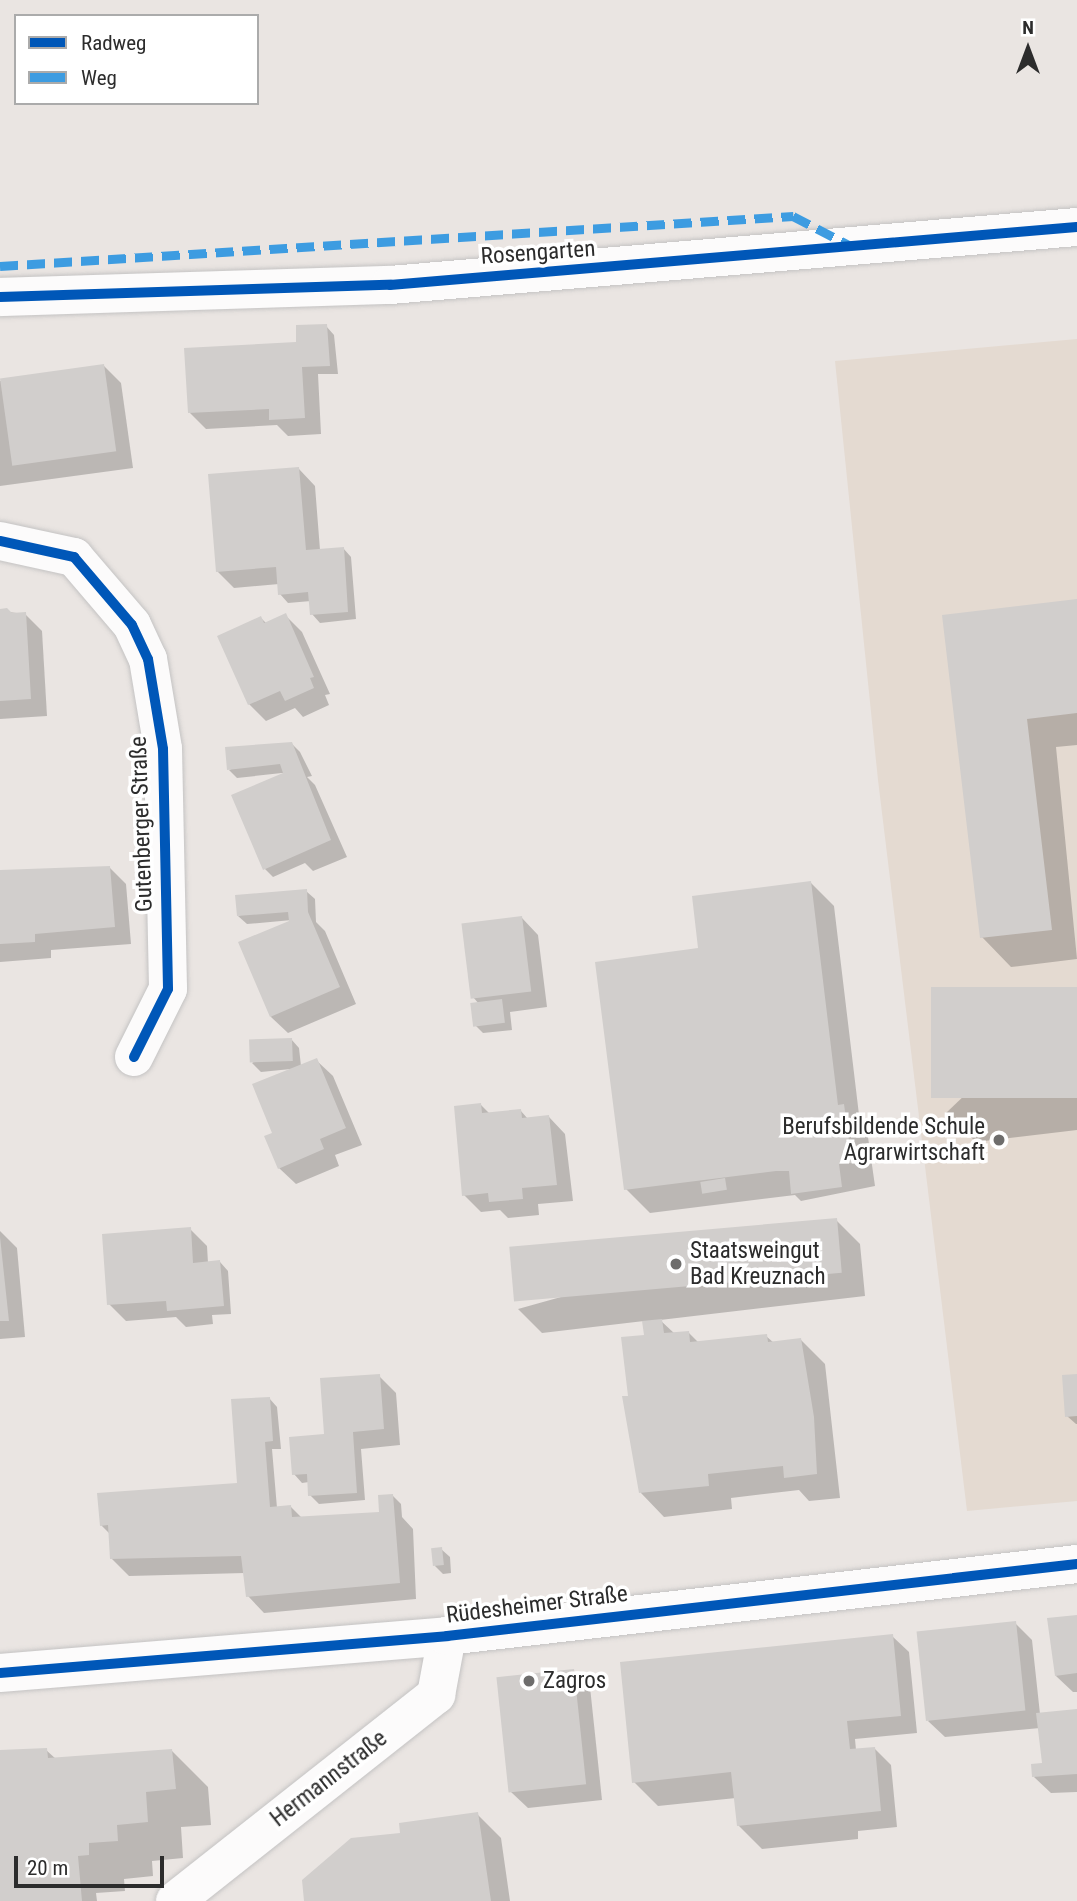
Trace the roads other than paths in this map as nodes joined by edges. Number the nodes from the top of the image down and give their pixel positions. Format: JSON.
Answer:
{"nodes":[{"id":1,"x":1077,"y":227,"type":"edge"},
{"id":2,"x":0,"y":297,"type":"edge"},
{"id":3,"x":0,"y":541,"type":"edge"},
{"id":4,"x":134,"y":1057,"type":"dead end"},
{"id":5,"x":1077,"y":1564,"type":"edge"},
{"id":6,"x":447,"y":1636,"type":"junction"},
{"id":7,"x":0,"y":1673,"type":"edge"},
{"id":8,"x":175,"y":1901,"type":"edge"}],
"edges":[{"from":1,"to":2,"type":"street","name":"Rosengarten"},
{"from":3,"to":4,"type":"street","name":"Gutenberger Straße"},
{"from":5,"to":6,"type":"street","name":"Rüdesheimer Straße"},
{"from":6,"to":7,"type":"street","name":"Rüdesheimer Straße"},
{"from":6,"to":8,"type":"street","name":"Hermannstraße"}]}
